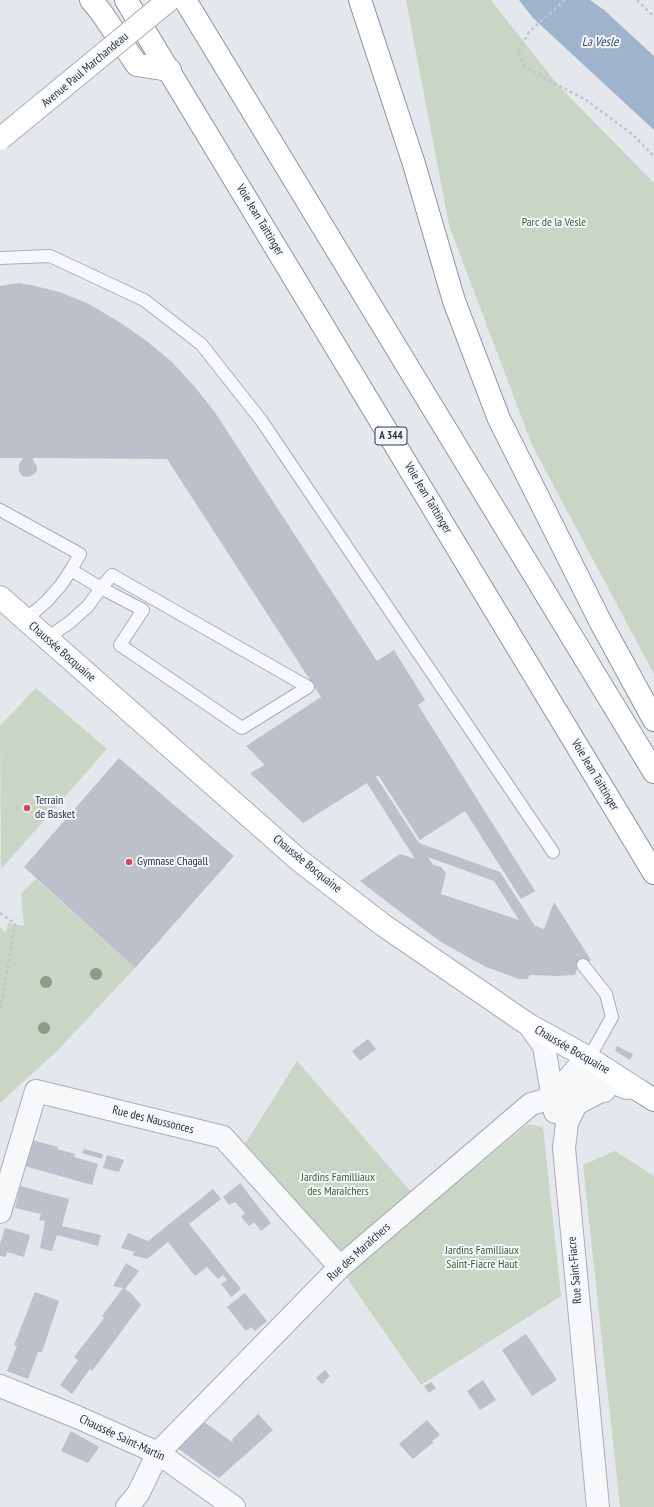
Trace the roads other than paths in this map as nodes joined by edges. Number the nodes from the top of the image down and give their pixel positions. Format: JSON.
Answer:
{"nodes":[{"id":1,"x":91,"y":0,"type":"edge"},
{"id":2,"x":126,"y":0,"type":"edge"},
{"id":3,"x":169,"y":0,"type":"edge"},
{"id":4,"x":185,"y":0,"type":"edge"},
{"id":5,"x":360,"y":0,"type":"edge"},
{"id":6,"x":170,"y":70,"type":"junction"},
{"id":7,"x":0,"y":139,"type":"edge"},
{"id":8,"x":0,"y":258,"type":"edge"},
{"id":9,"x":0,"y":510,"type":"edge"},
{"id":10,"x":70,"y":570,"type":"junction"},
{"id":11,"x":101,"y":588,"type":"junction"},
{"id":12,"x":0,"y":597,"type":"edge"},
{"id":13,"x":26,"y":619,"type":"junction"},
{"id":14,"x":47,"y":638,"type":"junction"},
{"id":15,"x":654,"y":720,"type":"edge"},
{"id":16,"x":654,"y":772,"type":"edge"},
{"id":17,"x":553,"y":852,"type":"dead end"},
{"id":18,"x":654,"y":873,"type":"edge"},
{"id":19,"x":584,"y":965,"type":"dead end"},
{"id":20,"x":529,"y":1025,"type":"junction"},
{"id":21,"x":587,"y":1057,"type":"junction"},
{"id":22,"x":648,"y":1096,"type":"edge"},
{"id":23,"x":552,"y":1098,"type":"junction"},
{"id":24,"x":564,"y":1148,"type":"junction"},
{"id":25,"x":0,"y":1212,"type":"edge"},
{"id":26,"x":340,"y":1267,"type":"junction"},
{"id":27,"x":0,"y":1386,"type":"edge"},
{"id":28,"x":158,"y":1453,"type":"junction"},
{"id":29,"x":127,"y":1507,"type":"edge"},
{"id":30,"x":234,"y":1507,"type":"edge"},
{"id":31,"x":598,"y":1507,"type":"edge"}],
"edges":[{"from":1,"to":6,"type":"main road"},
{"from":2,"to":6,"type":"main road","name":"Voie Jean Taittinger","number":"A 344"},
{"from":3,"to":7,"type":"main road","name":"Avenue Paul Marchandeau","bridge":true},
{"from":4,"to":16,"type":"main road"},
{"from":5,"to":15,"type":"main road"},
{"from":6,"to":18,"type":"main road","name":"Voie Jean Taittinger","number":"A 344"},
{"from":8,"to":17,"type":"lane"},
{"from":9,"to":10,"type":"lane"},
{"from":10,"to":11,"type":"lane"},
{"from":10,"to":13,"type":"lane"},
{"from":11,"to":11,"type":"lane"},
{"from":11,"to":14,"type":"lane"},
{"from":12,"to":13,"type":"main road","name":"Chaussée Bocquaine"},
{"from":13,"to":14,"type":"main road","name":"Chaussée Bocquaine"},
{"from":14,"to":20,"type":"main road","name":"Chaussée Bocquaine"},
{"from":19,"to":21,"type":"lane"},
{"from":20,"to":21,"type":"main road","name":"Chaussée Bocquaine"},
{"from":20,"to":23,"type":"street"},
{"from":21,"to":22,"type":"main road","name":"Chaussée Bocquaine"},
{"from":21,"to":23,"type":"street"},
{"from":22,"to":23,"type":"street","name":"Rue des Maraîchers"},
{"from":22,"to":24,"type":"street","name":"Rue Saint-Fiacre"},
{"from":23,"to":24,"type":"street"},
{"from":23,"to":26,"type":"street","name":"Rue des Maraîchers"},
{"from":24,"to":31,"type":"street","name":"Rue Saint-Fiacre"},
{"from":25,"to":26,"type":"street","name":"Rue des Naussonces"},
{"from":26,"to":28,"type":"street","name":"Rue des Maraîchers"},
{"from":27,"to":28,"type":"street","name":"Chaussée Saint-Martin"},
{"from":28,"to":29,"type":"street","name":"Rue des Maraîchers"},
{"from":28,"to":30,"type":"street","name":"Chaussée Saint-Martin"}]}
